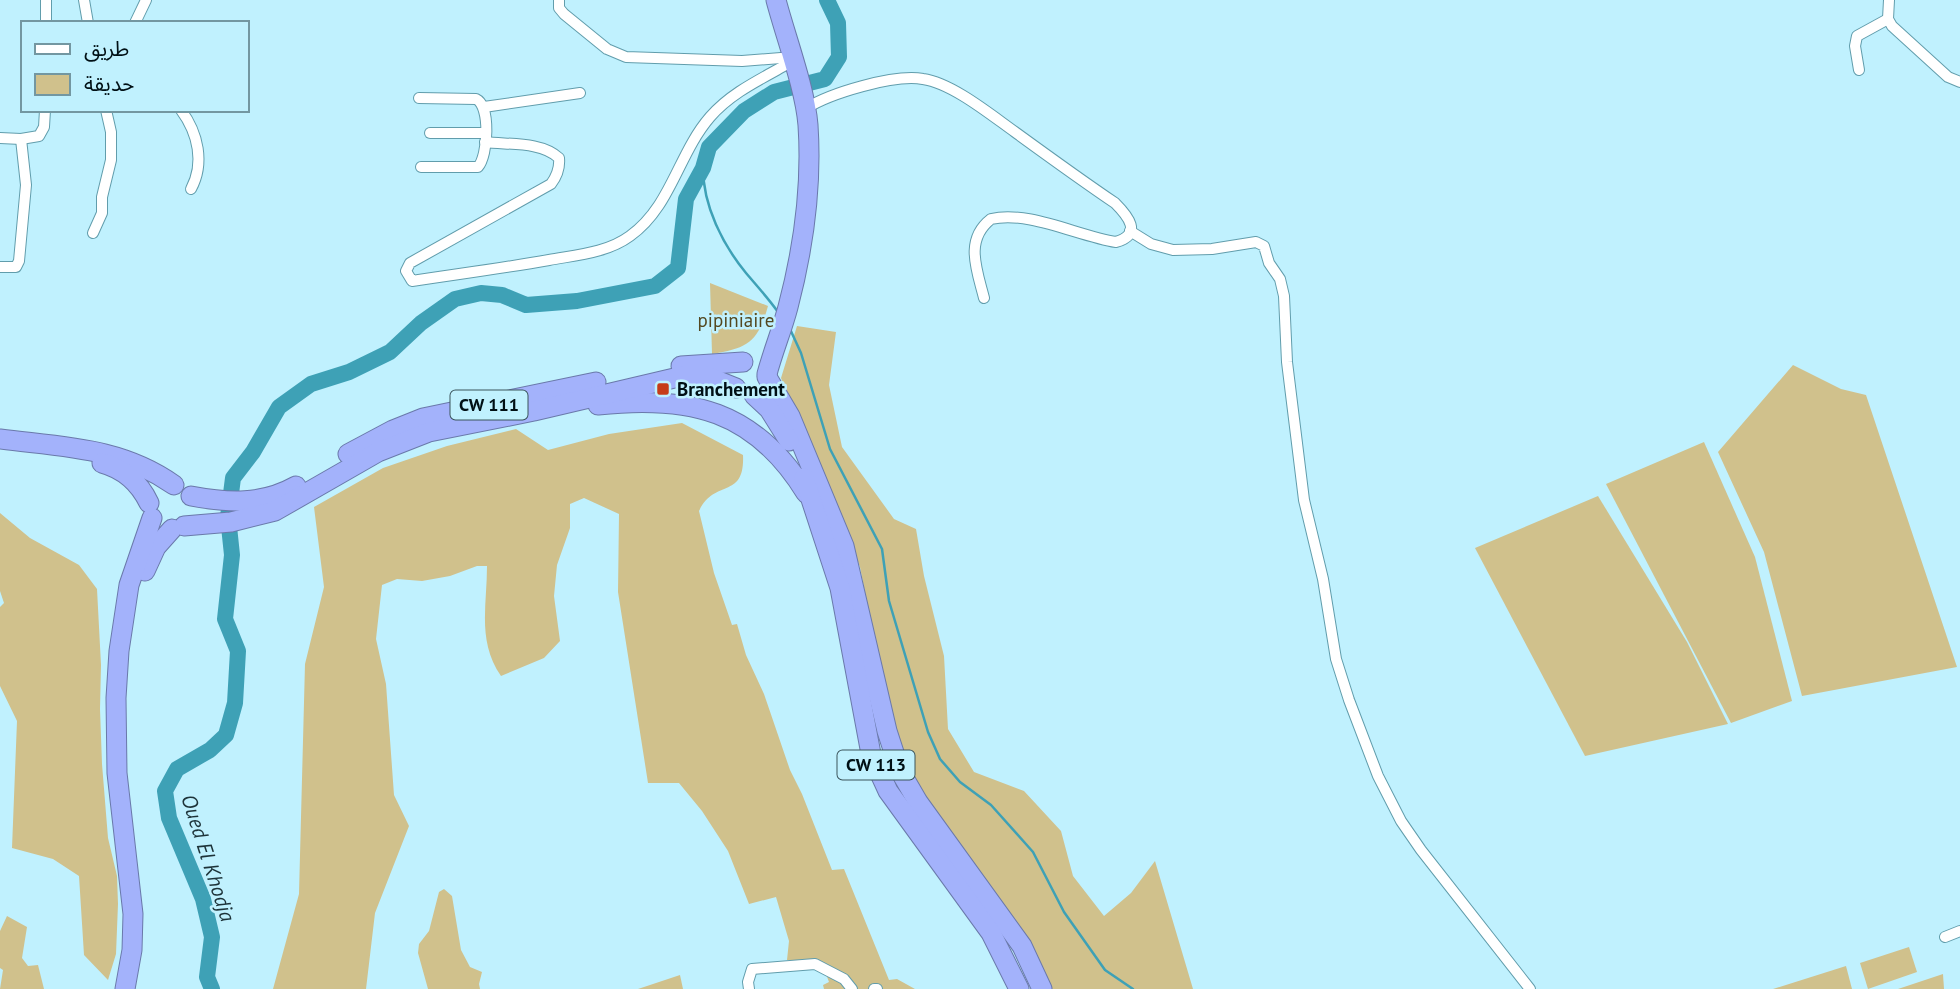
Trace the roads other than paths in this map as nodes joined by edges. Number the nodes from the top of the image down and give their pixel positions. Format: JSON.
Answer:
{"nodes":[{"id":1,"x":46,"y":0,"type":"edge"},
{"id":2,"x":84,"y":0,"type":"edge"},
{"id":3,"x":146,"y":0,"type":"edge"},
{"id":4,"x":558,"y":0,"type":"edge"},
{"id":5,"x":766,"y":0,"type":"edge"},
{"id":6,"x":776,"y":0,"type":"edge"},
{"id":7,"x":1889,"y":0,"type":"edge"},
{"id":8,"x":141,"y":11,"type":"junction"},
{"id":9,"x":1888,"y":19,"type":"junction"},
{"id":10,"x":46,"y":21,"type":"edge"},
{"id":11,"x":88,"y":21,"type":"edge"},
{"id":12,"x":136,"y":21,"type":"edge"},
{"id":13,"x":144,"y":21,"type":"edge"},
{"id":14,"x":786,"y":67,"type":"junction"},
{"id":15,"x":1859,"y":70,"type":"dead end"},
{"id":16,"x":1960,"y":82,"type":"edge"},
{"id":17,"x":580,"y":93,"type":"dead end"},
{"id":18,"x":419,"y":98,"type":"dead end"},
{"id":19,"x":801,"y":101,"type":"junction"},
{"id":20,"x":484,"y":107,"type":"junction"},
{"id":21,"x":45,"y":112,"type":"edge"},
{"id":22,"x":106,"y":112,"type":"edge"},
{"id":23,"x":183,"y":112,"type":"edge"},
{"id":24,"x":430,"y":133,"type":"dead end"},
{"id":25,"x":0,"y":138,"type":"edge"},
{"id":26,"x":486,"y":138,"type":"junction"},
{"id":27,"x":21,"y":139,"type":"junction"},
{"id":28,"x":421,"y":166,"type":"dead end"},
{"id":29,"x":191,"y":189,"type":"dead end"},
{"id":30,"x":1130,"y":231,"type":"junction"},
{"id":31,"x":93,"y":233,"type":"dead end"},
{"id":32,"x":0,"y":267,"type":"edge"},
{"id":33,"x":984,"y":298,"type":"dead end"},
{"id":34,"x":757,"y":368,"type":"junction"},
{"id":35,"x":745,"y":391,"type":"junction"},
{"id":36,"x":534,"y":411,"type":"junction"},
{"id":37,"x":0,"y":439,"type":"edge"},
{"id":38,"x":0,"y":450,"type":"edge"},
{"id":39,"x":127,"y":474,"type":"junction"},
{"id":40,"x":182,"y":490,"type":"junction"},
{"id":41,"x":813,"y":506,"type":"junction"},
{"id":42,"x":253,"y":509,"type":"junction"},
{"id":43,"x":150,"y":510,"type":"junction"},
{"id":44,"x":211,"y":524,"type":"junction"},
{"id":45,"x":178,"y":528,"type":"junction"},
{"id":46,"x":136,"y":581,"type":"junction"},
{"id":47,"x":1960,"y":931,"type":"edge"},
{"id":48,"x":1945,"y":937,"type":"dead end"},
{"id":49,"x":125,"y":989,"type":"edge"},
{"id":50,"x":137,"y":989,"type":"edge"},
{"id":51,"x":749,"y":989,"type":"edge"},
{"id":52,"x":852,"y":989,"type":"edge"},
{"id":53,"x":1019,"y":989,"type":"edge"},
{"id":54,"x":1042,"y":989,"type":"edge"},
{"id":55,"x":1530,"y":989,"type":"edge"}],
"edges":[{"from":1,"to":10,"type":"street"},
{"from":2,"to":11,"type":"street"},
{"from":3,"to":8,"type":"street"},
{"from":4,"to":14,"type":"street"},
{"from":5,"to":14,"type":"highway"},
{"from":6,"to":14,"type":"highway"},
{"from":7,"to":9,"type":"street"},
{"from":8,"to":12,"type":"street"},
{"from":8,"to":13,"type":"street"},
{"from":9,"to":15,"type":"street"},
{"from":9,"to":16,"type":"street"},
{"from":14,"to":19,"type":"highway"},
{"from":14,"to":26,"type":"street"},
{"from":17,"to":20,"type":"street"},
{"from":18,"to":20,"type":"street"},
{"from":19,"to":30,"type":"street"},
{"from":19,"to":34,"type":"highway"},
{"from":20,"to":26,"type":"street"},
{"from":21,"to":27,"type":"street"},
{"from":22,"to":31,"type":"street"},
{"from":23,"to":29,"type":"street"},
{"from":24,"to":26,"type":"street"},
{"from":25,"to":27,"type":"street"},
{"from":26,"to":28,"type":"street"},
{"from":27,"to":32,"type":"street"},
{"from":30,"to":33,"type":"street"},
{"from":30,"to":55,"type":"street"},
{"from":34,"to":35,"type":"highway"},
{"from":34,"to":35,"type":"highway"},
{"from":34,"to":42,"type":"highway","number":"CW 111"},
{"from":34,"to":54,"type":"highway"},
{"from":35,"to":36,"type":"highway","number":"CW 111"},
{"from":35,"to":41,"type":"highway"},
{"from":36,"to":41,"type":"highway"},
{"from":36,"to":42,"type":"highway"},
{"from":37,"to":40,"type":"highway","number":"CW 111"},
{"from":38,"to":39,"type":"highway"},
{"from":39,"to":43,"type":"highway"},
{"from":39,"to":46,"type":"highway"},
{"from":40,"to":42,"type":"highway","number":"CW 111"},
{"from":40,"to":43,"type":"highway"},
{"from":40,"to":45,"type":"highway"},
{"from":41,"to":53,"type":"highway","number":"CW 113"},
{"from":42,"to":44,"type":"highway"},
{"from":43,"to":45,"type":"highway"},
{"from":43,"to":46,"type":"highway"},
{"from":44,"to":45,"type":"highway"},
{"from":44,"to":46,"type":"highway"},
{"from":45,"to":46,"type":"highway"},
{"from":46,"to":49,"type":"highway"},
{"from":46,"to":50,"type":"highway"},
{"from":47,"to":48,"type":"street"},
{"from":51,"to":52,"type":"street"}]}
